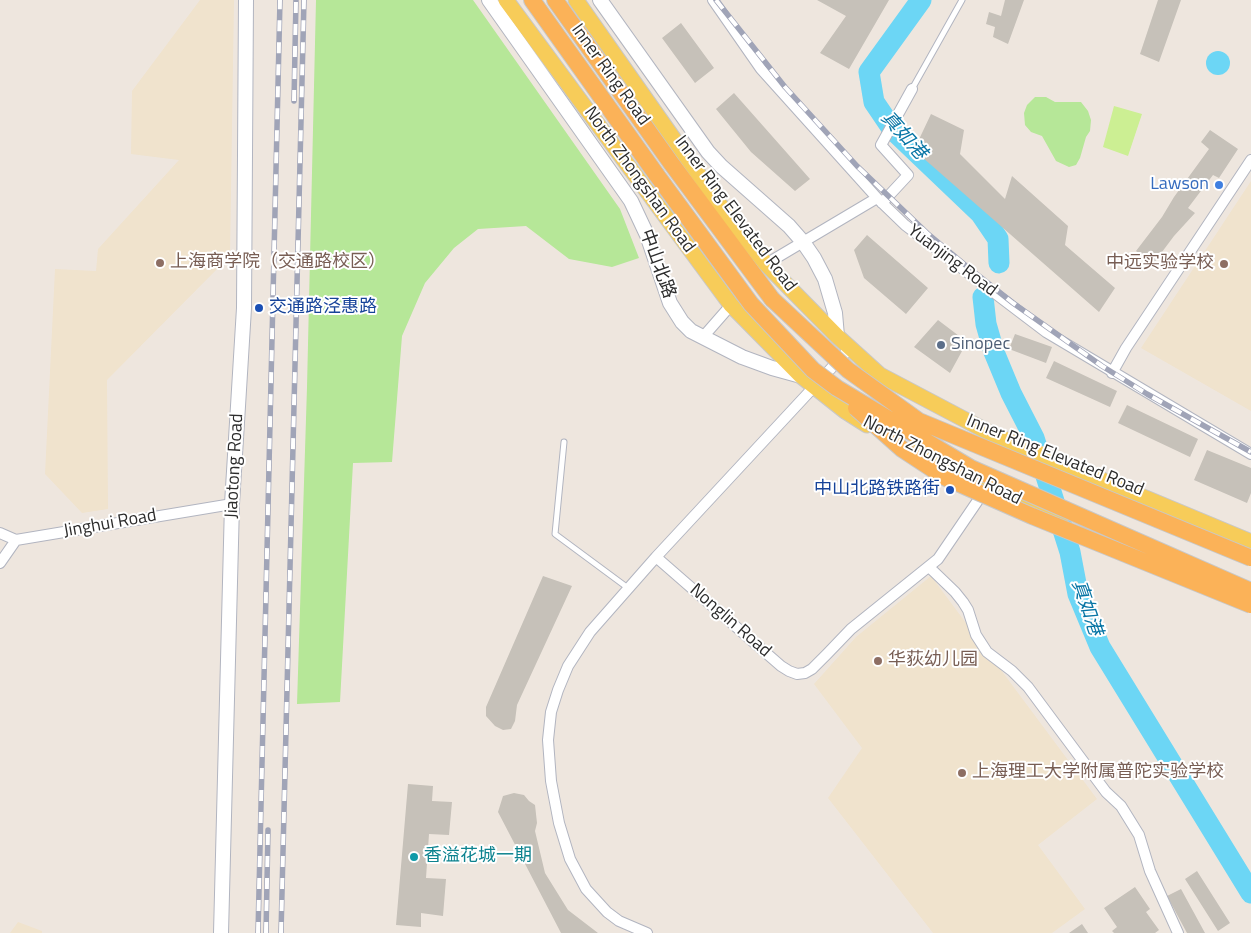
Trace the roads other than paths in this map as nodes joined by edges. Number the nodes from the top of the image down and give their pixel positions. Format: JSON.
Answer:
{"nodes":[{"id":1,"x":246,"y":0,"type":"edge"},
{"id":2,"x":489,"y":0,"type":"edge"},
{"id":3,"x":506,"y":0,"type":"edge"},
{"id":4,"x":532,"y":0,"type":"edge"},
{"id":5,"x":555,"y":0,"type":"edge"},
{"id":6,"x":576,"y":0,"type":"edge"},
{"id":7,"x":600,"y":0,"type":"edge"},
{"id":8,"x":713,"y":0,"type":"edge"},
{"id":9,"x":962,"y":0,"type":"edge"},
{"id":10,"x":912,"y":89,"type":"joint"},
{"id":11,"x":1251,"y":160,"type":"edge"},
{"id":12,"x":879,"y":200,"type":"junction"},
{"id":13,"x":803,"y":242,"type":"junction"},
{"id":14,"x":766,"y":264,"type":"junction"},
{"id":15,"x":731,"y":305,"type":"junction"},
{"id":16,"x":837,"y":336,"type":"junction"},
{"id":17,"x":703,"y":337,"type":"junction"},
{"id":18,"x":850,"y":348,"type":"junction"},
{"id":19,"x":807,"y":373,"type":"junction"},
{"id":20,"x":1112,"y":373,"type":"junction"},
{"id":21,"x":814,"y":387,"type":"junction"},
{"id":22,"x":564,"y":442,"type":"dead end"},
{"id":23,"x":1251,"y":454,"type":"edge"},
{"id":24,"x":988,"y":486,"type":"junction"},
{"id":25,"x":232,"y":504,"type":"junction"},
{"id":26,"x":0,"y":533,"type":"edge"},
{"id":27,"x":16,"y":540,"type":"junction"},
{"id":28,"x":1251,"y":542,"type":"edge"},
{"id":29,"x":656,"y":556,"type":"junction"},
{"id":30,"x":1251,"y":558,"type":"edge"},
{"id":31,"x":0,"y":563,"type":"edge"},
{"id":32,"x":929,"y":567,"type":"junction"},
{"id":33,"x":628,"y":588,"type":"junction"},
{"id":34,"x":1251,"y":591,"type":"edge"},
{"id":35,"x":1251,"y":605,"type":"edge"},
{"id":36,"x":1251,"y":610,"type":"edge"},
{"id":37,"x":636,"y":931,"type":"edge"},
{"id":38,"x":221,"y":933,"type":"edge"},
{"id":39,"x":647,"y":933,"type":"edge"},
{"id":40,"x":1178,"y":933,"type":"edge"}],
"edges":[{"from":1,"to":25,"type":"main road","name":"Jiaotong Road"},
{"from":2,"to":17,"type":"main road","name":"中山北路"},
{"from":3,"to":15,"type":"main road","name":"North Zhongshan Road"},
{"from":4,"to":19,"type":"highway","bridge":true},
{"from":5,"to":30,"type":"highway","name":"Inner Ring Elevated Road","bridge":true},
{"from":6,"to":14,"type":"main road"},
{"from":7,"to":13,"type":"main road"},
{"from":8,"to":12,"type":"street","name":"Yuanjing Road"},
{"from":9,"to":10,"type":"lane"},
{"from":10,"to":12,"type":"street"},
{"from":11,"to":20,"type":"street"},
{"from":12,"to":13,"type":"street"},
{"from":12,"to":20,"type":"street","name":"Yuanjing Road"},
{"from":13,"to":14,"type":"street"},
{"from":13,"to":16,"type":"main road"},
{"from":14,"to":16,"type":"main road"},
{"from":15,"to":17,"type":"street"},
{"from":15,"to":19,"type":"main road","name":"North Zhongshan Road"},
{"from":16,"to":18,"type":"main road"},
{"from":17,"to":19,"type":"main road","name":"中山北路"},
{"from":18,"to":21,"type":"street"},
{"from":18,"to":28,"type":"main road"},
{"from":19,"to":21,"type":"main road","name":"North Zhongshan Road"},
{"from":19,"to":34,"type":"highway","bridge":true},
{"from":19,"to":35,"type":"highway","bridge":true},
{"from":20,"to":23,"type":"street","name":"Yuanjing Road"},
{"from":21,"to":24,"type":"main road","name":"North Zhongshan Road"},
{"from":21,"to":29,"type":"street"},
{"from":22,"to":33,"type":"lane"},
{"from":24,"to":32,"type":"street","name":"Nonglin Road"},
{"from":24,"to":36,"type":"main road","name":"North Zhongshan Road"},
{"from":25,"to":27,"type":"street","name":"Jinghui Road"},
{"from":25,"to":38,"type":"main road","name":"Jiaotong Road"},
{"from":26,"to":27,"type":"street"},
{"from":27,"to":31,"type":"street"},
{"from":29,"to":32,"type":"street","name":"Nonglin Road"},
{"from":29,"to":33,"type":"street"},
{"from":32,"to":40,"type":"street"},
{"from":33,"to":37,"type":"street"},
{"from":37,"to":39,"type":"street"}]}
